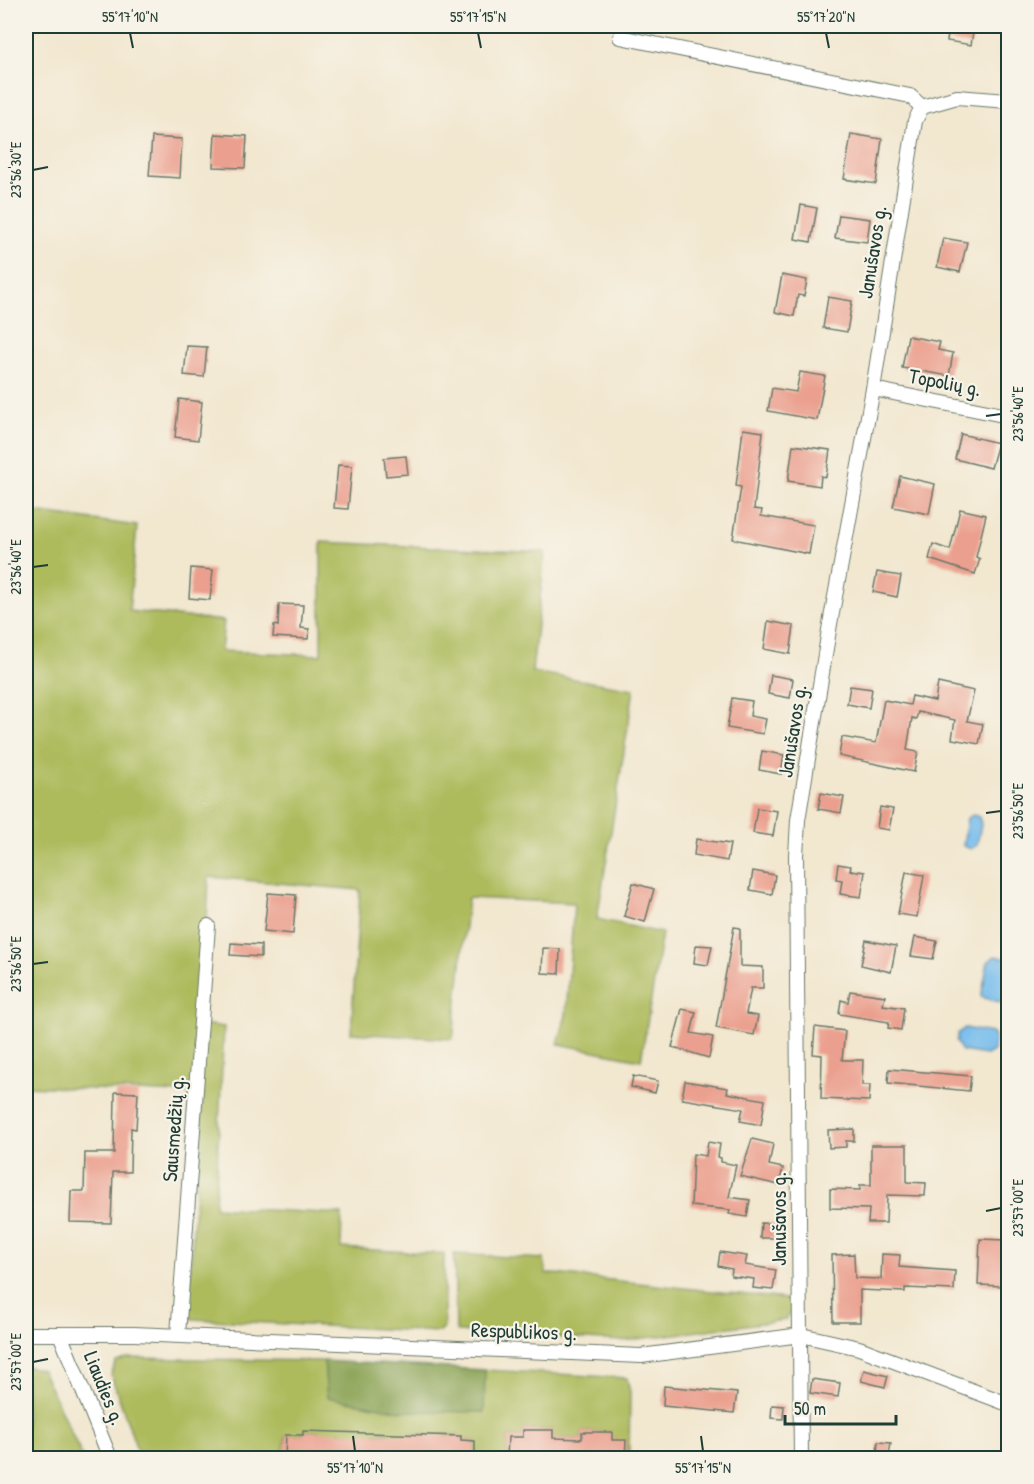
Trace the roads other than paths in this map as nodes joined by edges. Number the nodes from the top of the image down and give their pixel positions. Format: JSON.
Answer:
{"nodes":[{"id":1,"x":620,"y":38,"type":"dead end"},
{"id":2,"x":1008,"y":101,"type":"edge"},
{"id":3,"x":922,"y":107,"type":"junction"},
{"id":4,"x":873,"y":389,"type":"junction"},
{"id":5,"x":1008,"y":416,"type":"edge"},
{"id":6,"x":207,"y":926,"type":"dead end"},
{"id":7,"x":26,"y":1334,"type":"edge"},
{"id":8,"x":60,"y":1334,"type":"junction"},
{"id":9,"x":178,"y":1335,"type":"junction"},
{"id":10,"x":801,"y":1335,"type":"junction"},
{"id":11,"x":1008,"y":1404,"type":"edge"},
{"id":12,"x":110,"y":1458,"type":"edge"},
{"id":13,"x":801,"y":1458,"type":"edge"}],
"edges":[{"from":1,"to":3,"type":"street"},
{"from":2,"to":3,"type":"street"},
{"from":3,"to":4,"type":"street","name":"Janušavos g."},
{"from":4,"to":5,"type":"street","name":"Topolių g."},
{"from":4,"to":10,"type":"street","name":"Janušavos g."},
{"from":6,"to":9,"type":"street","name":"Sausmedžių g."},
{"from":7,"to":8,"type":"street","name":"Respublikos g."},
{"from":8,"to":9,"type":"street","name":"Respublikos g."},
{"from":8,"to":12,"type":"street","name":"Liaudies g."},
{"from":9,"to":10,"type":"street","name":"Respublikos g."},
{"from":10,"to":11,"type":"street","name":"Respublikos g."},
{"from":10,"to":13,"type":"street","name":"Janušavos g."}]}
